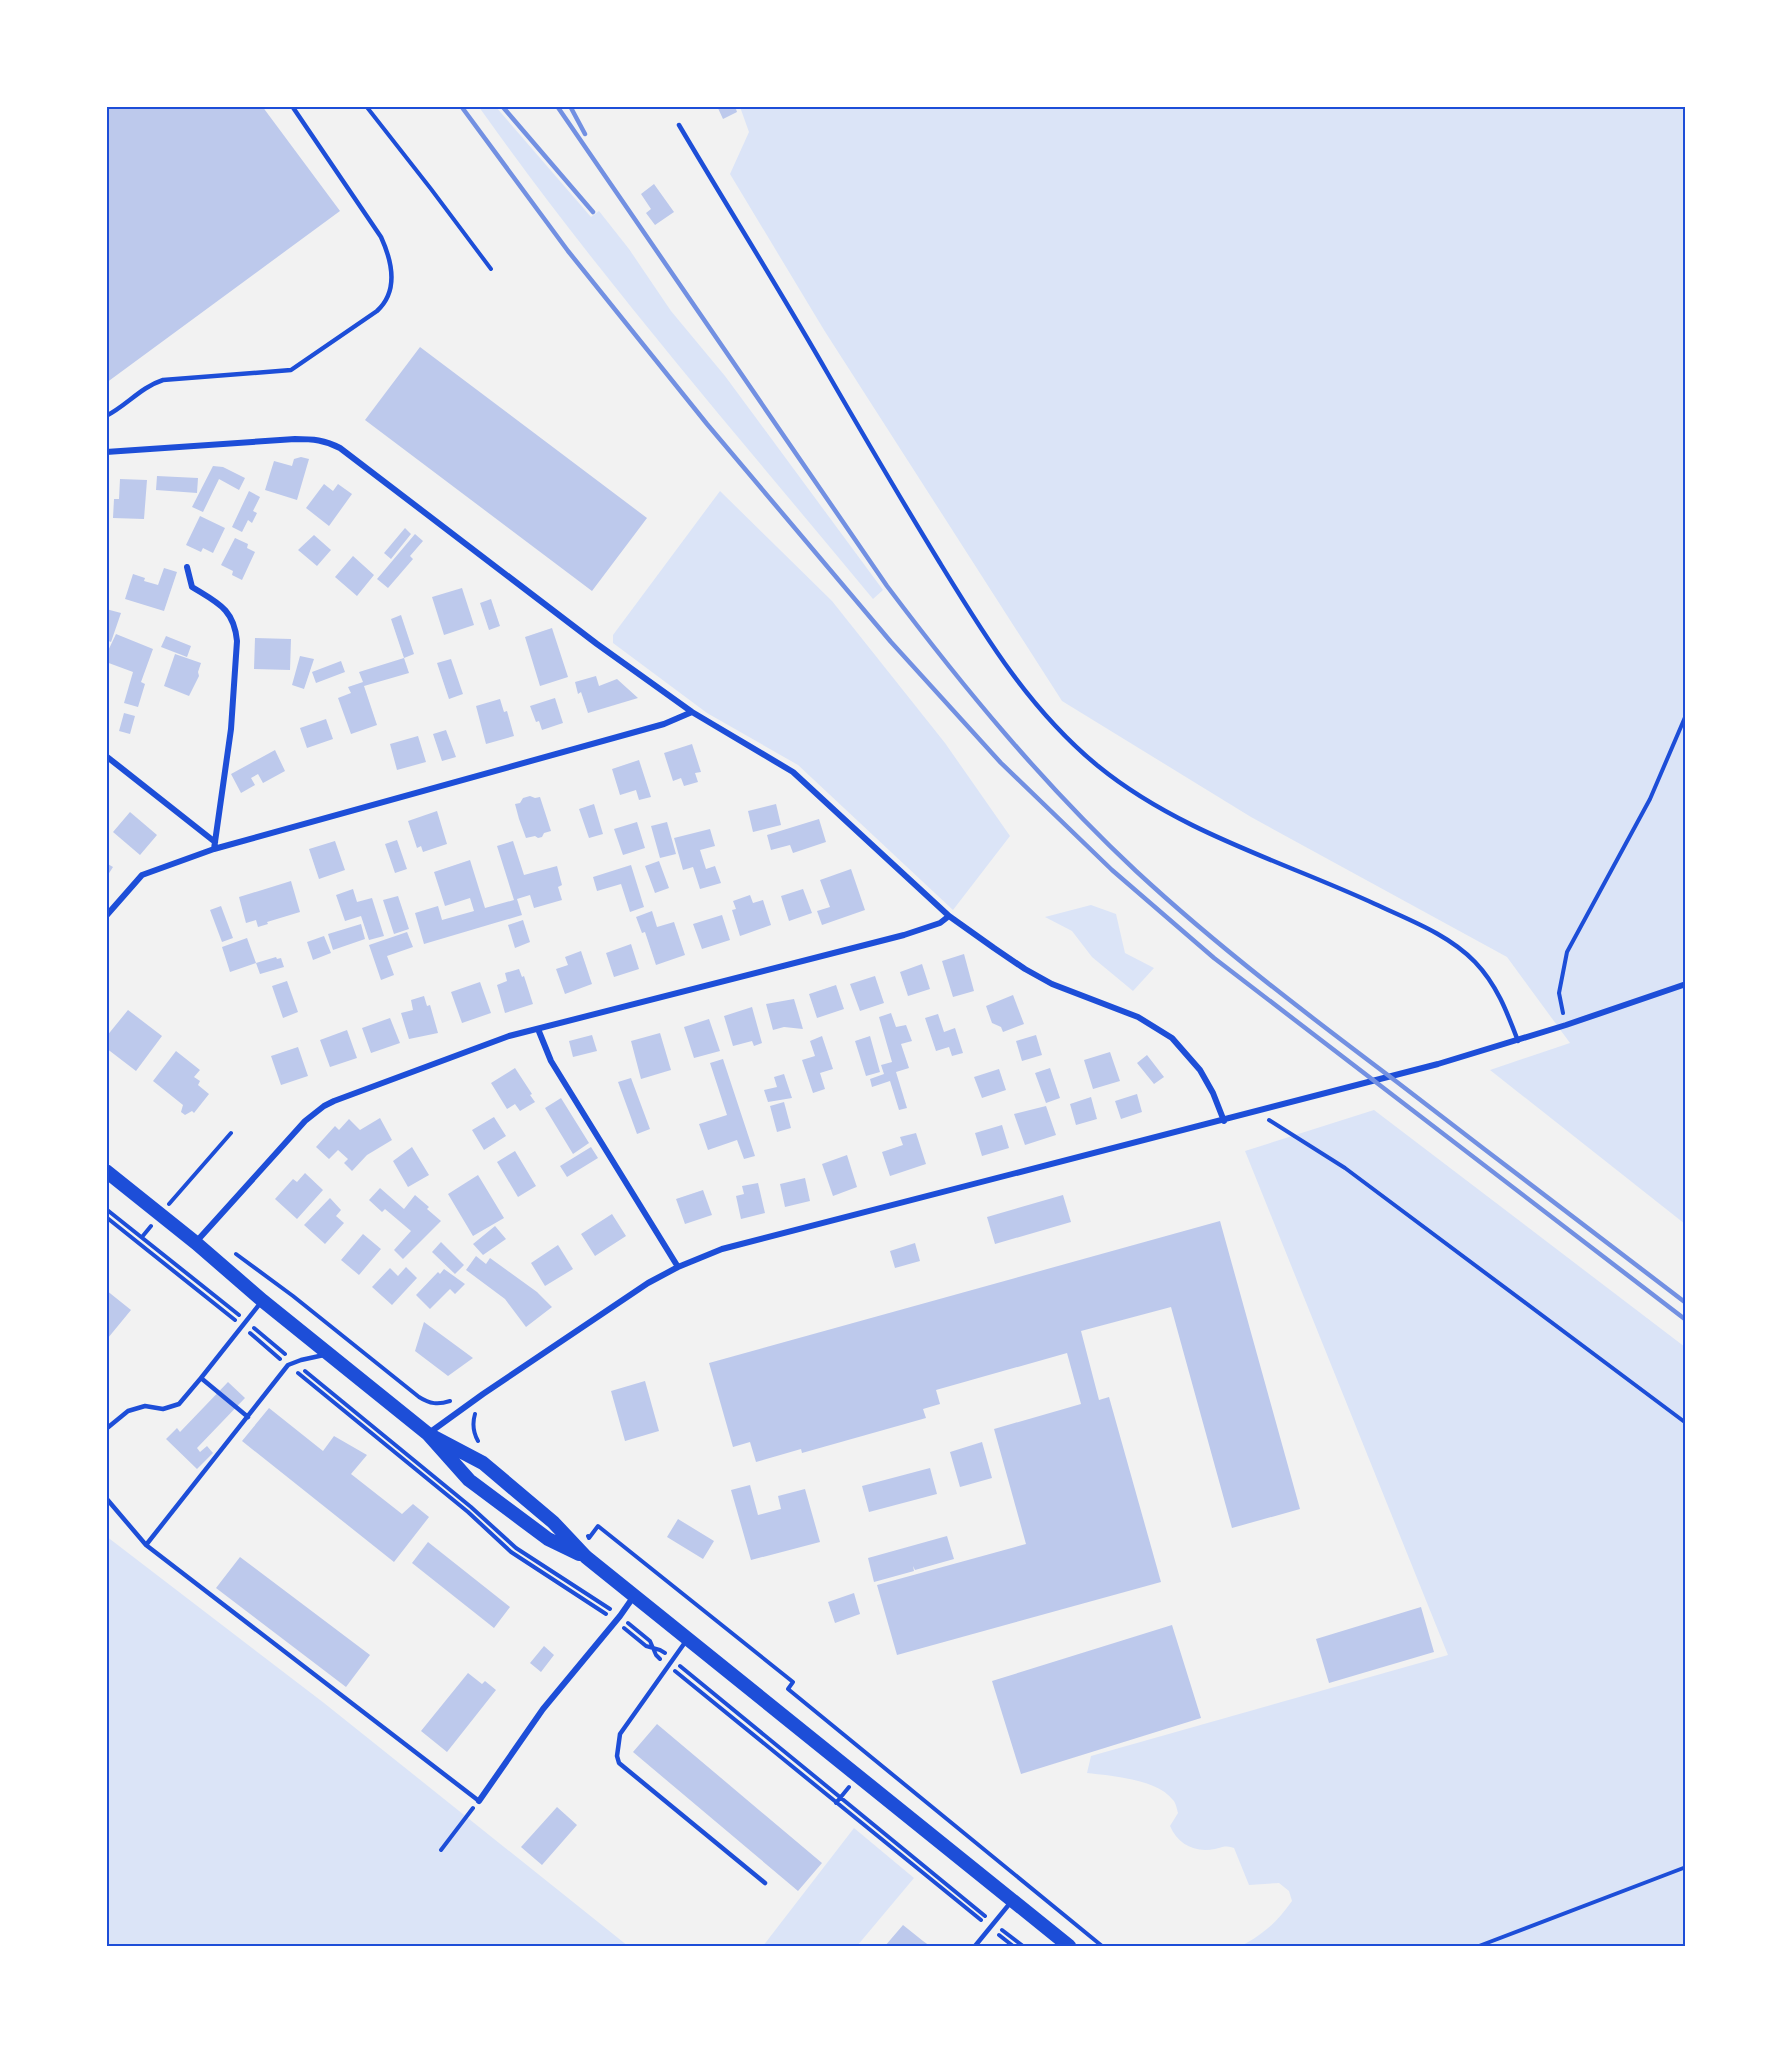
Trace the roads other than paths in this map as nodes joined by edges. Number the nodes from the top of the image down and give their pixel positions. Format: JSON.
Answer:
{"nodes":[{"id":1,"x":292,"y":106,"type":"edge"},
{"id":2,"x":678,"y":125,"type":"dead end"},
{"id":3,"x":106,"y":416,"type":"edge"},
{"id":4,"x":106,"y":452,"type":"edge"},
{"id":5,"x":187,"y":567,"type":"dead end"},
{"id":6,"x":692,"y":712,"type":"junction"},
{"id":7,"x":106,"y":756,"type":"edge"},
{"id":8,"x":215,"y":846,"type":"junction"},
{"id":9,"x":106,"y":916,"type":"edge"},
{"id":10,"x":949,"y":916,"type":"junction"},
{"id":11,"x":1686,"y":984,"type":"edge"},
{"id":12,"x":538,"y":1029,"type":"junction"},
{"id":13,"x":1518,"y":1041,"type":"junction"},
{"id":14,"x":1224,"y":1121,"type":"junction"},
{"id":15,"x":106,"y":1171,"type":"edge"},
{"id":16,"x":196,"y":1243,"type":"junction"},
{"id":17,"x":678,"y":1267,"type":"junction"},
{"id":18,"x":263,"y":1301,"type":"junction"},
{"id":19,"x":330,"y":1354,"type":"junction"},
{"id":20,"x":201,"y":1378,"type":"junction"},
{"id":21,"x":248,"y":1417,"type":"junction"},
{"id":22,"x":106,"y":1428,"type":"edge"},
{"id":23,"x":428,"y":1434,"type":"junction"},
{"id":24,"x":106,"y":1498,"type":"edge"},
{"id":25,"x":146,"y":1545,"type":"junction"},
{"id":26,"x":586,"y":1557,"type":"junction"},
{"id":27,"x":634,"y":1596,"type":"junction"},
{"id":28,"x":687,"y":1639,"type":"junction"},
{"id":29,"x":479,"y":1801,"type":"joint"},
{"id":30,"x":765,"y":1883,"type":"dead end"},
{"id":31,"x":1012,"y":1901,"type":"junction"},
{"id":32,"x":1064,"y":1945,"type":"edge"},
{"id":33,"x":975,"y":1947,"type":"edge"}],
"edges":[{"from":1,"to":3,"type":"lane"},
{"from":2,"to":13,"type":"lane"},
{"from":4,"to":6,"type":"street"},
{"from":5,"to":8,"type":"street"},
{"from":6,"to":8,"type":"street"},
{"from":6,"to":10,"type":"street"},
{"from":7,"to":8,"type":"street"},
{"from":8,"to":9,"type":"street"},
{"from":10,"to":12,"type":"street"},
{"from":10,"to":14,"type":"street"},
{"from":11,"to":13,"type":"street"},
{"from":12,"to":16,"type":"street"},
{"from":12,"to":17,"type":"street"},
{"from":13,"to":14,"type":"street"},
{"from":14,"to":17,"type":"street"},
{"from":15,"to":16,"type":"main road"},
{"from":16,"to":18,"type":"main road"},
{"from":17,"to":23,"type":"street"},
{"from":18,"to":19,"type":"main road"},
{"from":18,"to":20,"type":"lane"},
{"from":19,"to":21,"type":"lane"},
{"from":19,"to":23,"type":"main road"},
{"from":20,"to":21,"type":"lane"},
{"from":20,"to":22,"type":"lane"},
{"from":21,"to":25,"type":"lane"},
{"from":23,"to":26,"type":"main road"},
{"from":23,"to":26,"type":"main road"},
{"from":24,"to":25,"type":"lane"},
{"from":25,"to":29,"type":"lane"},
{"from":26,"to":27,"type":"main road"},
{"from":27,"to":28,"type":"main road"},
{"from":27,"to":29,"type":"street"},
{"from":28,"to":30,"type":"lane"},
{"from":28,"to":31,"type":"main road"},
{"from":31,"to":32,"type":"main road"},
{"from":31,"to":33,"type":"lane"}]}
